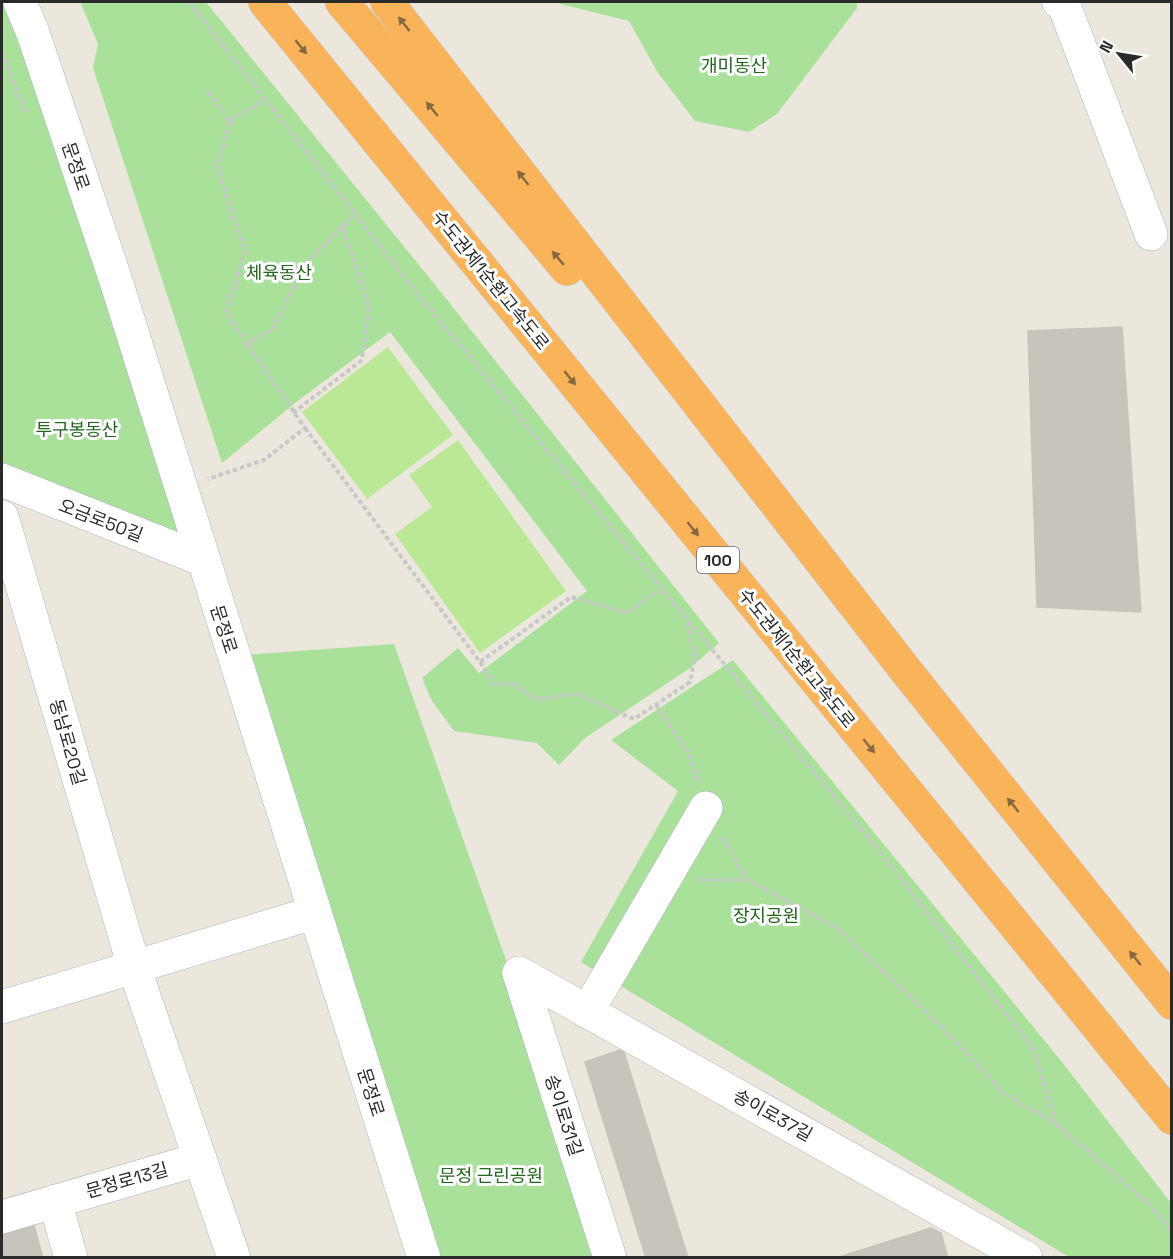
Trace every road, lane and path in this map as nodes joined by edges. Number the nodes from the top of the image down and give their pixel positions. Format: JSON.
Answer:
{"nodes":[{"id":1,"x":20,"y":2,"type":"edge"},
{"id":2,"x":189,"y":2,"type":"edge"},
{"id":3,"x":265,"y":2,"type":"edge"},
{"id":4,"x":342,"y":2,"type":"edge"},
{"id":5,"x":387,"y":2,"type":"edge"},
{"id":6,"x":1059,"y":2,"type":"edge"},
{"id":7,"x":208,"y":92,"type":"dead end"},
{"id":8,"x":265,"y":99,"type":"junction"},
{"id":9,"x":230,"y":121,"type":"junction"},
{"id":10,"x":355,"y":215,"type":"junction"},
{"id":11,"x":342,"y":225,"type":"junction"},
{"id":12,"x":1151,"y":234,"type":"dead end"},
{"id":13,"x":246,"y":345,"type":"junction"},
{"id":14,"x":293,"y":412,"type":"junction"},
{"id":15,"x":305,"y":428,"type":"junction"},
{"id":16,"x":2,"y":480,"type":"edge"},
{"id":17,"x":180,"y":491,"type":"junction"},
{"id":18,"x":2,"y":518,"type":"edge"},
{"id":19,"x":201,"y":559,"type":"junction"},
{"id":20,"x":661,"y":588,"type":"junction"},
{"id":21,"x":687,"y":620,"type":"junction"},
{"id":22,"x":480,"y":662,"type":"junction"},
{"id":23,"x":907,"y":672,"type":"junction"},
{"id":24,"x":656,"y":705,"type":"junction"},
{"id":25,"x":706,"y":808,"type":"junction"},
{"id":26,"x":664,"y":880,"type":"junction"},
{"id":27,"x":747,"y":880,"type":"junction"},
{"id":28,"x":313,"y":913,"type":"junction"},
{"id":29,"x":134,"y":968,"type":"junction"},
{"id":30,"x":519,"y":973,"type":"joint"},
{"id":31,"x":1172,"y":1003,"type":"edge"},
{"id":32,"x":2,"y":1008,"type":"edge"},
{"id":33,"x":588,"y":1012,"type":"junction"},
{"id":34,"x":1172,"y":1118,"type":"edge"},
{"id":35,"x":1056,"y":1124,"type":"junction"},
{"id":36,"x":200,"y":1160,"type":"junction"},
{"id":37,"x":55,"y":1201,"type":"junction"},
{"id":38,"x":2,"y":1217,"type":"edge"},
{"id":39,"x":1172,"y":1232,"type":"edge"},
{"id":40,"x":71,"y":1257,"type":"edge"},
{"id":41,"x":234,"y":1257,"type":"edge"},
{"id":42,"x":424,"y":1257,"type":"edge"},
{"id":43,"x":610,"y":1257,"type":"edge"},
{"id":44,"x":1026,"y":1257,"type":"edge"}],
"edges":[{"from":1,"to":17,"type":"street","name":"문정로"},
{"from":2,"to":8,"type":"path"},
{"from":3,"to":34,"type":"highway","name":"수도권제1순환고속도로","number":"100","one_way":true},
{"from":23,"to":4,"type":"highway","one_way":true},
{"from":23,"to":5,"type":"highway","one_way":true},
{"from":6,"to":12,"type":"street"},
{"from":7,"to":9,"type":"path"},
{"from":8,"to":9,"type":"path"},
{"from":8,"to":10,"type":"path"},
{"from":9,"to":13,"type":"path"},
{"from":10,"to":11,"type":"path"},
{"from":10,"to":20,"type":"path"},
{"from":11,"to":13,"type":"path"},
{"from":11,"to":14,"type":"path"},
{"from":13,"to":14,"type":"path"},
{"from":14,"to":15,"type":"path"},
{"from":15,"to":17,"type":"path"},
{"from":15,"to":22,"type":"path"},
{"from":16,"to":19,"type":"street","name":"오금로50길"},
{"from":17,"to":19,"type":"street","name":"문정로"},
{"from":18,"to":29,"type":"street","name":"동남로20길"},
{"from":19,"to":28,"type":"street","name":"문정로"},
{"from":20,"to":21,"type":"path"},
{"from":20,"to":22,"type":"path"},
{"from":21,"to":24,"type":"path"},
{"from":21,"to":35,"type":"path"},
{"from":22,"to":24,"type":"path"},
{"from":31,"to":23,"type":"highway","one_way":true},
{"from":24,"to":25,"type":"path"},
{"from":25,"to":26,"type":"street"},
{"from":25,"to":27,"type":"path"},
{"from":26,"to":27,"type":"path"},
{"from":26,"to":33,"type":"street"},
{"from":27,"to":35,"type":"path"},
{"from":28,"to":29,"type":"street"},
{"from":28,"to":42,"type":"street","name":"문정로"},
{"from":29,"to":32,"type":"street"},
{"from":29,"to":36,"type":"street","name":"동남로20길"},
{"from":30,"to":33,"type":"street","name":"송이로37길"},
{"from":30,"to":43,"type":"street","name":"송이로31길"},
{"from":33,"to":44,"type":"street","name":"송이로37길"},
{"from":35,"to":39,"type":"path"},
{"from":36,"to":37,"type":"street","name":"문정로13길"},
{"from":36,"to":41,"type":"street","name":"동남로20길"},
{"from":37,"to":38,"type":"street","name":"문정로13길"},
{"from":37,"to":40,"type":"street"}]}
